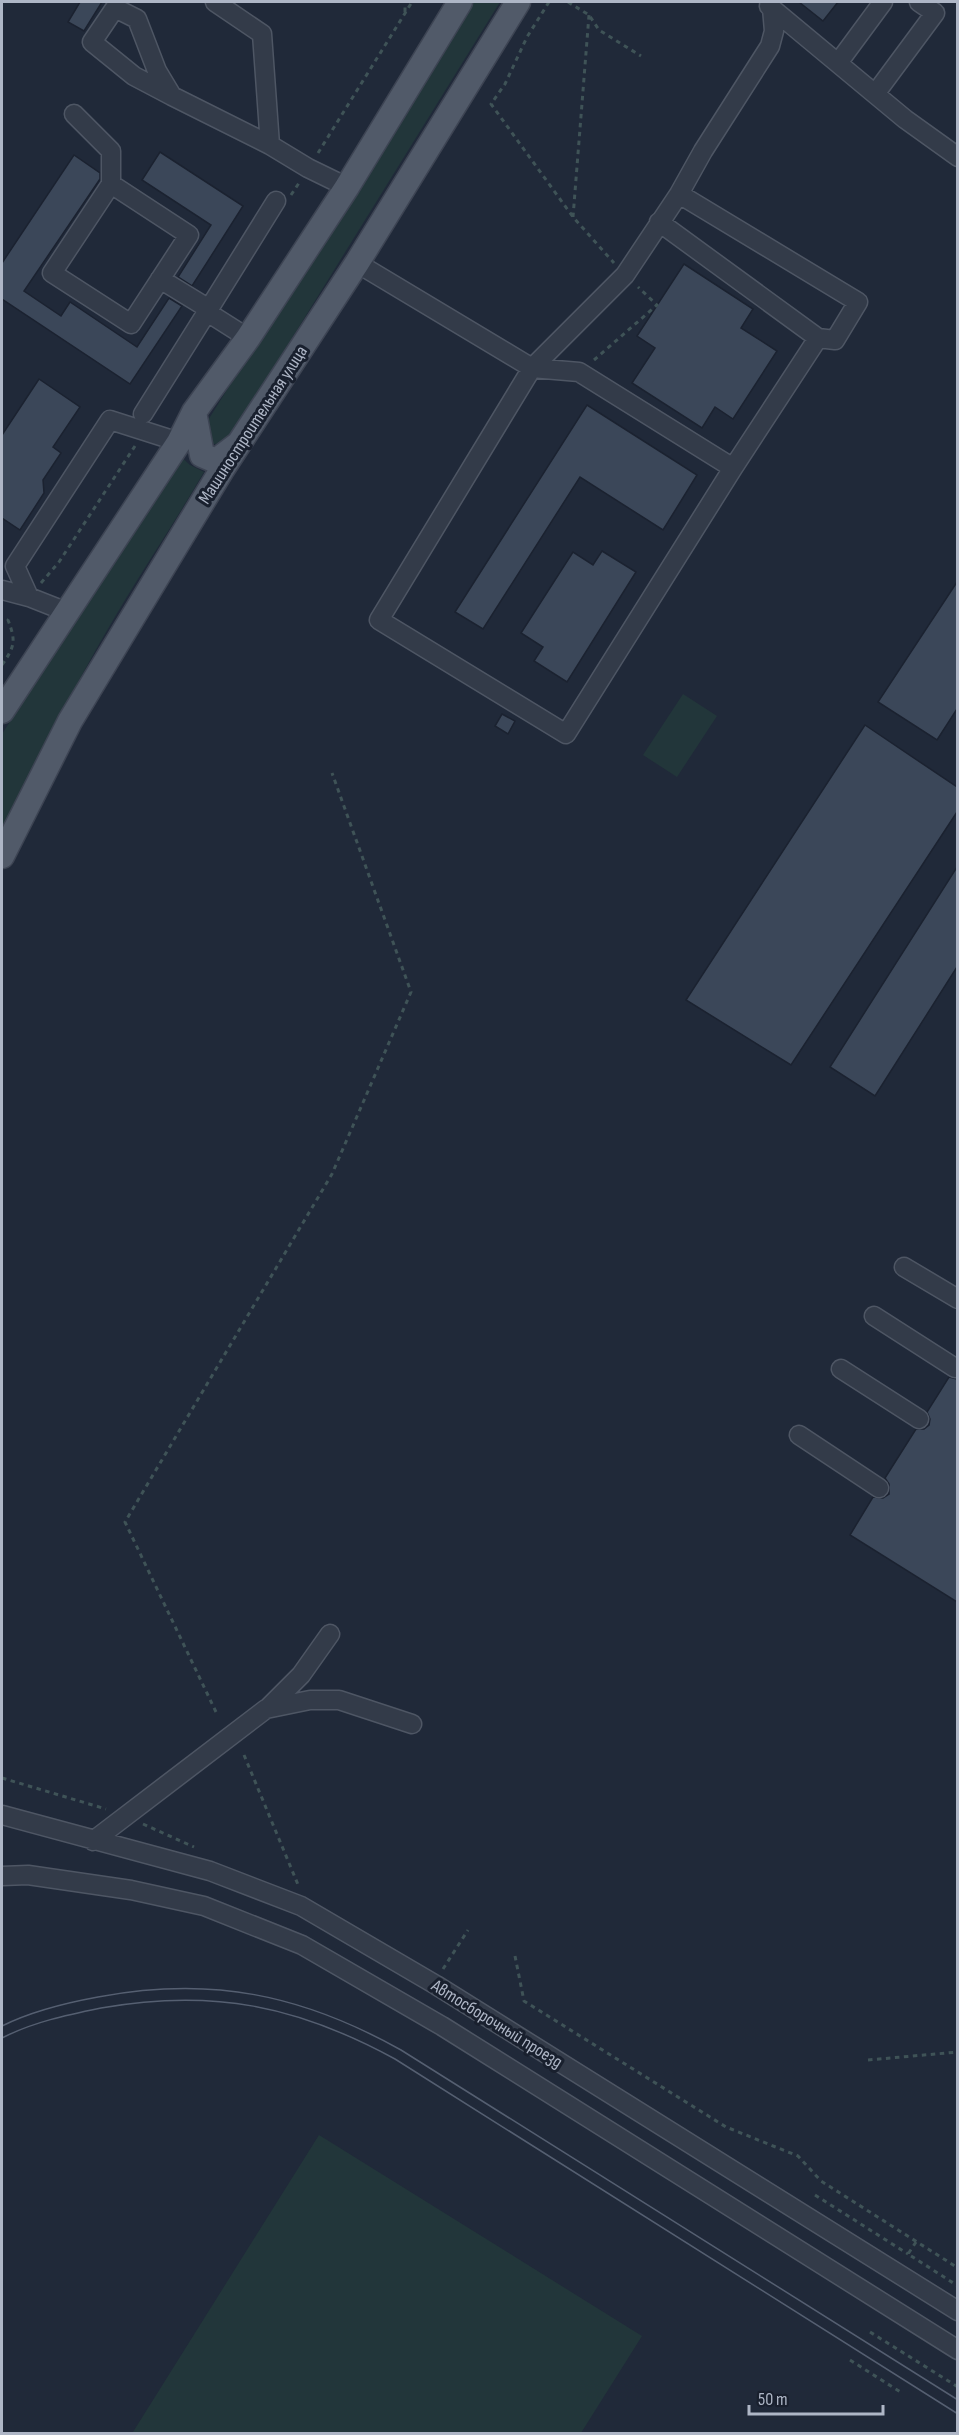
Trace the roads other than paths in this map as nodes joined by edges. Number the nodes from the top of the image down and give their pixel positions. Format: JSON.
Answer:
{"nodes":[{"id":1,"x":215,"y":2,"type":"edge"},
{"id":2,"x":460,"y":2,"type":"edge"},
{"id":3,"x":518,"y":2,"type":"edge"},
{"id":4,"x":884,"y":2,"type":"edge"},
{"id":5,"x":919,"y":2,"type":"edge"},
{"id":6,"x":112,"y":5,"type":"edge"},
{"id":7,"x":767,"y":5,"type":"edge"},
{"id":8,"x":838,"y":63,"type":"junction"},
{"id":9,"x":875,"y":94,"type":"junction"},
{"id":10,"x":172,"y":96,"type":"junction"},
{"id":11,"x":74,"y":114,"type":"dead end"},
{"id":12,"x":270,"y":145,"type":"junction"},
{"id":13,"x":957,"y":157,"type":"edge"},
{"id":14,"x":111,"y":184,"type":"junction"},
{"id":15,"x":347,"y":187,"type":"junction"},
{"id":16,"x":679,"y":194,"type":"junction"},
{"id":17,"x":276,"y":201,"type":"dead end"},
{"id":18,"x":659,"y":222,"type":"junction"},
{"id":19,"x":357,"y":263,"type":"junction"},
{"id":20,"x":160,"y":279,"type":"junction"},
{"id":21,"x":208,"y":310,"type":"junction"},
{"id":22,"x":248,"y":338,"type":"junction"},
{"id":23,"x":818,"y":338,"type":"junction"},
{"id":24,"x":532,"y":368,"type":"junction"},
{"id":25,"x":194,"y":412,"type":"junction"},
{"id":26,"x":143,"y":414,"type":"dead end"},
{"id":27,"x":179,"y":442,"type":"junction"},
{"id":28,"x":239,"y":443,"type":"junction"},
{"id":29,"x":733,"y":468,"type":"junction"},
{"id":30,"x":2,"y":590,"type":"edge"},
{"id":31,"x":29,"y":597,"type":"junction"},
{"id":32,"x":67,"y":612,"type":"junction"},
{"id":33,"x":2,"y":711,"type":"edge"},
{"id":34,"x":2,"y":856,"type":"edge"},
{"id":35,"x":904,"y":1267,"type":"dead end"},
{"id":36,"x":957,"y":1299,"type":"edge"},
{"id":37,"x":874,"y":1316,"type":"dead end"},
{"id":38,"x":955,"y":1368,"type":"dead end"},
{"id":39,"x":841,"y":1369,"type":"dead end"},
{"id":40,"x":919,"y":1419,"type":"dead end"},
{"id":41,"x":800,"y":1435,"type":"dead end"},
{"id":42,"x":879,"y":1488,"type":"dead end"},
{"id":43,"x":330,"y":1634,"type":"dead end"},
{"id":44,"x":266,"y":1709,"type":"junction"},
{"id":45,"x":412,"y":1724,"type":"dead end"},
{"id":46,"x":2,"y":1815,"type":"edge"},
{"id":47,"x":93,"y":1840,"type":"junction"},
{"id":48,"x":2,"y":1876,"type":"edge"},
{"id":49,"x":957,"y":2311,"type":"edge"},
{"id":50,"x":957,"y":2350,"type":"edge"}],
"edges":[{"from":1,"to":12,"type":"street"},
{"from":2,"to":15,"type":"main road"},
{"from":3,"to":19,"type":"main road","name":"Машиностроительная улица"},
{"from":4,"to":8,"type":"street"},
{"from":5,"to":9,"type":"street"},
{"from":6,"to":10,"type":"street"},
{"from":6,"to":10,"type":"street"},
{"from":7,"to":8,"type":"street"},
{"from":7,"to":16,"type":"street"},
{"from":8,"to":9,"type":"street"},
{"from":9,"to":13,"type":"street"},
{"from":10,"to":12,"type":"street"},
{"from":11,"to":14,"type":"street"},
{"from":12,"to":15,"type":"street"},
{"from":14,"to":20,"type":"street"},
{"from":14,"to":20,"type":"street"},
{"from":15,"to":22,"type":"main road"},
{"from":16,"to":18,"type":"street"},
{"from":16,"to":23,"type":"street"},
{"from":17,"to":21,"type":"street"},
{"from":18,"to":23,"type":"street"},
{"from":18,"to":24,"type":"street"},
{"from":19,"to":24,"type":"street"},
{"from":19,"to":28,"type":"main road","name":"Машиностроительная улица"},
{"from":20,"to":21,"type":"street"},
{"from":21,"to":22,"type":"street"},
{"from":21,"to":26,"type":"street"},
{"from":22,"to":25,"type":"main road"},
{"from":23,"to":29,"type":"street"},
{"from":24,"to":29,"type":"street"},
{"from":24,"to":29,"type":"street"},
{"from":25,"to":27,"type":"main road"},
{"from":25,"to":28,"type":"main road"},
{"from":27,"to":31,"type":"street"},
{"from":27,"to":32,"type":"main road"},
{"from":28,"to":34,"type":"main road","name":"Машиностроительная улица"},
{"from":30,"to":31,"type":"street"},
{"from":31,"to":32,"type":"street"},
{"from":32,"to":33,"type":"main road"},
{"from":35,"to":36,"type":"street"},
{"from":37,"to":38,"type":"street"},
{"from":39,"to":40,"type":"street"},
{"from":41,"to":42,"type":"street"},
{"from":43,"to":44,"type":"street"},
{"from":44,"to":45,"type":"street"},
{"from":44,"to":47,"type":"street"},
{"from":46,"to":47,"type":"street","name":"Автосборочный проезд"},
{"from":47,"to":49,"type":"street","name":"Автосборочный проезд"},
{"from":48,"to":50,"type":"street","name":"Автосборочный проезд"}]}
